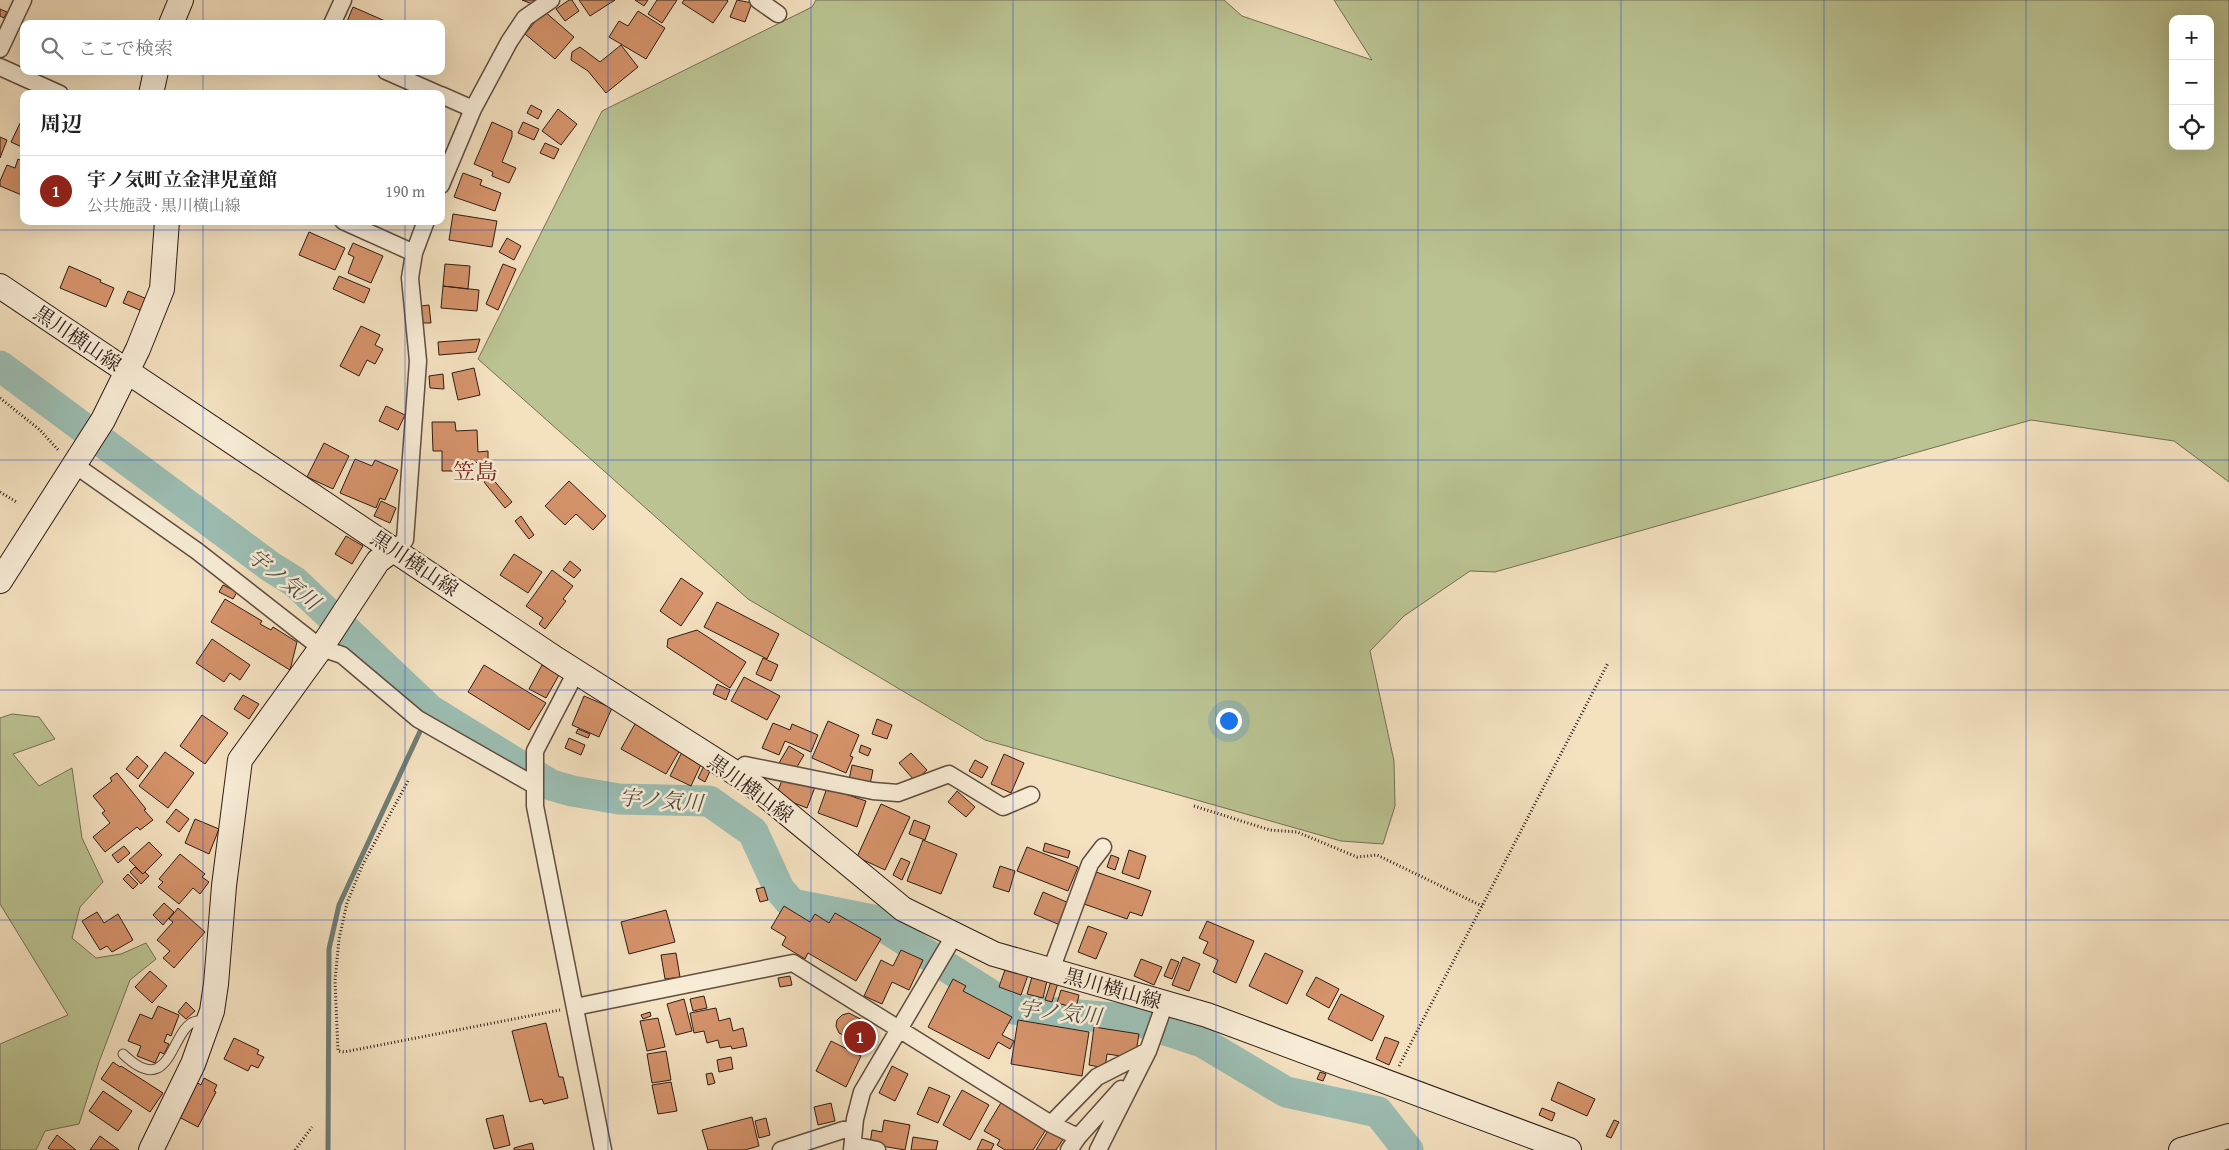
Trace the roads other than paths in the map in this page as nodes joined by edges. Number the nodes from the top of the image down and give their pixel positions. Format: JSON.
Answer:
{"nodes":[{"id":1,"x":23,"y":0,"type":"edge"},
{"id":2,"x":181,"y":0,"type":"edge"},
{"id":3,"x":343,"y":0,"type":"edge"},
{"id":4,"x":551,"y":0,"type":"edge"},
{"id":5,"x":758,"y":0,"type":"edge"},
{"id":6,"x":778,"y":14,"type":"dead end"},
{"id":7,"x":173,"y":20,"type":"edge"},
{"id":8,"x":334,"y":20,"type":"edge"},
{"id":9,"x":0,"y":49,"type":"edge"},
{"id":10,"x":0,"y":67,"type":"edge"},
{"id":11,"x":155,"y":75,"type":"edge"},
{"id":12,"x":395,"y":75,"type":"edge"},
{"id":13,"x":51,"y":90,"type":"edge"},
{"id":14,"x":153,"y":90,"type":"edge"},
{"id":15,"x":431,"y":90,"type":"edge"},
{"id":16,"x":445,"y":96,"type":"edge"},
{"id":17,"x":473,"y":109,"type":"junction"},
{"id":18,"x":445,"y":176,"type":"edge"},
{"id":19,"x":167,"y":225,"type":"edge"},
{"id":20,"x":352,"y":225,"type":"edge"},
{"id":21,"x":424,"y":225,"type":"edge"},
{"id":22,"x":414,"y":253,"type":"junction"},
{"id":23,"x":0,"y":286,"type":"edge"},
{"id":24,"x":127,"y":372,"type":"junction"},
{"id":25,"x":69,"y":474,"type":"junction"},
{"id":26,"x":394,"y":549,"type":"junction"},
{"id":27,"x":0,"y":581,"type":"edge"},
{"id":28,"x":326,"y":641,"type":"junction"},
{"id":29,"x":576,"y":672,"type":"junction"},
{"id":30,"x":736,"y":773,"type":"junction"},
{"id":31,"x":534,"y":783,"type":"junction"},
{"id":32,"x":1032,"y":795,"type":"dead end"},
{"id":33,"x":1103,"y":847,"type":"dead end"},
{"id":34,"x":949,"y":943,"type":"junction"},
{"id":35,"x":1051,"y":970,"type":"junction"},
{"id":36,"x":575,"y":1007,"type":"junction"},
{"id":37,"x":1163,"y":1008,"type":"junction"},
{"id":38,"x":196,"y":1021,"type":"dead end"},
{"id":39,"x":898,"y":1028,"type":"junction"},
{"id":40,"x":1148,"y":1052,"type":"junction"},
{"id":41,"x":123,"y":1054,"type":"dead end"},
{"id":42,"x":1137,"y":1071,"type":"junction"},
{"id":43,"x":1051,"y":1124,"type":"junction"},
{"id":44,"x":2229,"y":1136,"type":"edge"},
{"id":45,"x":853,"y":1141,"type":"edge"},
{"id":46,"x":1074,"y":1143,"type":"edge"},
{"id":47,"x":151,"y":1150,"type":"edge"},
{"id":48,"x":604,"y":1150,"type":"edge"},
{"id":49,"x":781,"y":1150,"type":"edge"},
{"id":50,"x":878,"y":1150,"type":"edge"},
{"id":51,"x":1098,"y":1150,"type":"edge"},
{"id":52,"x":1569,"y":1150,"type":"edge"},
{"id":53,"x":2181,"y":1150,"type":"edge"}],
"edges":[{"from":1,"to":9,"type":"street"},
{"from":2,"to":7,"type":"main road"},
{"from":3,"to":8,"type":"street"},
{"from":4,"to":17,"type":"street"},
{"from":5,"to":6,"type":"street"},
{"from":10,"to":13,"type":"street"},
{"from":11,"to":14,"type":"main road"},
{"from":12,"to":15,"type":"street"},
{"from":16,"to":17,"type":"street"},
{"from":17,"to":18,"type":"street"},
{"from":19,"to":24,"type":"main road"},
{"from":20,"to":22,"type":"street"},
{"from":21,"to":22,"type":"street"},
{"from":22,"to":26,"type":"street"},
{"from":23,"to":24,"type":"main road","name":"黒川横山線"},
{"from":24,"to":25,"type":"main road"},
{"from":24,"to":26,"type":"main road","name":"黒川横山線"},
{"from":25,"to":27,"type":"main road"},
{"from":25,"to":28,"type":"street"},
{"from":26,"to":28,"type":"main road"},
{"from":26,"to":29,"type":"main road","name":"黒川横山線"},
{"from":28,"to":31,"type":"street"},
{"from":28,"to":47,"type":"main road"},
{"from":29,"to":30,"type":"main road","name":"黒川横山線"},
{"from":29,"to":31,"type":"street"},
{"from":30,"to":32,"type":"street"},
{"from":30,"to":34,"type":"main road","name":"黒川横山線"},
{"from":31,"to":36,"type":"street"},
{"from":33,"to":35,"type":"street"},
{"from":34,"to":35,"type":"main road","name":"黒川横山線"},
{"from":34,"to":39,"type":"street"},
{"from":35,"to":37,"type":"main road","name":"黒川横山線"},
{"from":36,"to":39,"type":"street"},
{"from":36,"to":48,"type":"street"},
{"from":37,"to":40,"type":"street"},
{"from":37,"to":52,"type":"main road","name":"黒川横山線"},
{"from":38,"to":41,"type":"lane"},
{"from":39,"to":43,"type":"street"},
{"from":39,"to":45,"type":"street"},
{"from":40,"to":42,"type":"street"},
{"from":40,"to":43,"type":"street"},
{"from":42,"to":46,"type":"street"},
{"from":42,"to":51,"type":"street"},
{"from":43,"to":46,"type":"street"},
{"from":44,"to":53,"type":"main road"},
{"from":45,"to":49,"type":"street"},
{"from":45,"to":50,"type":"street"}]}
